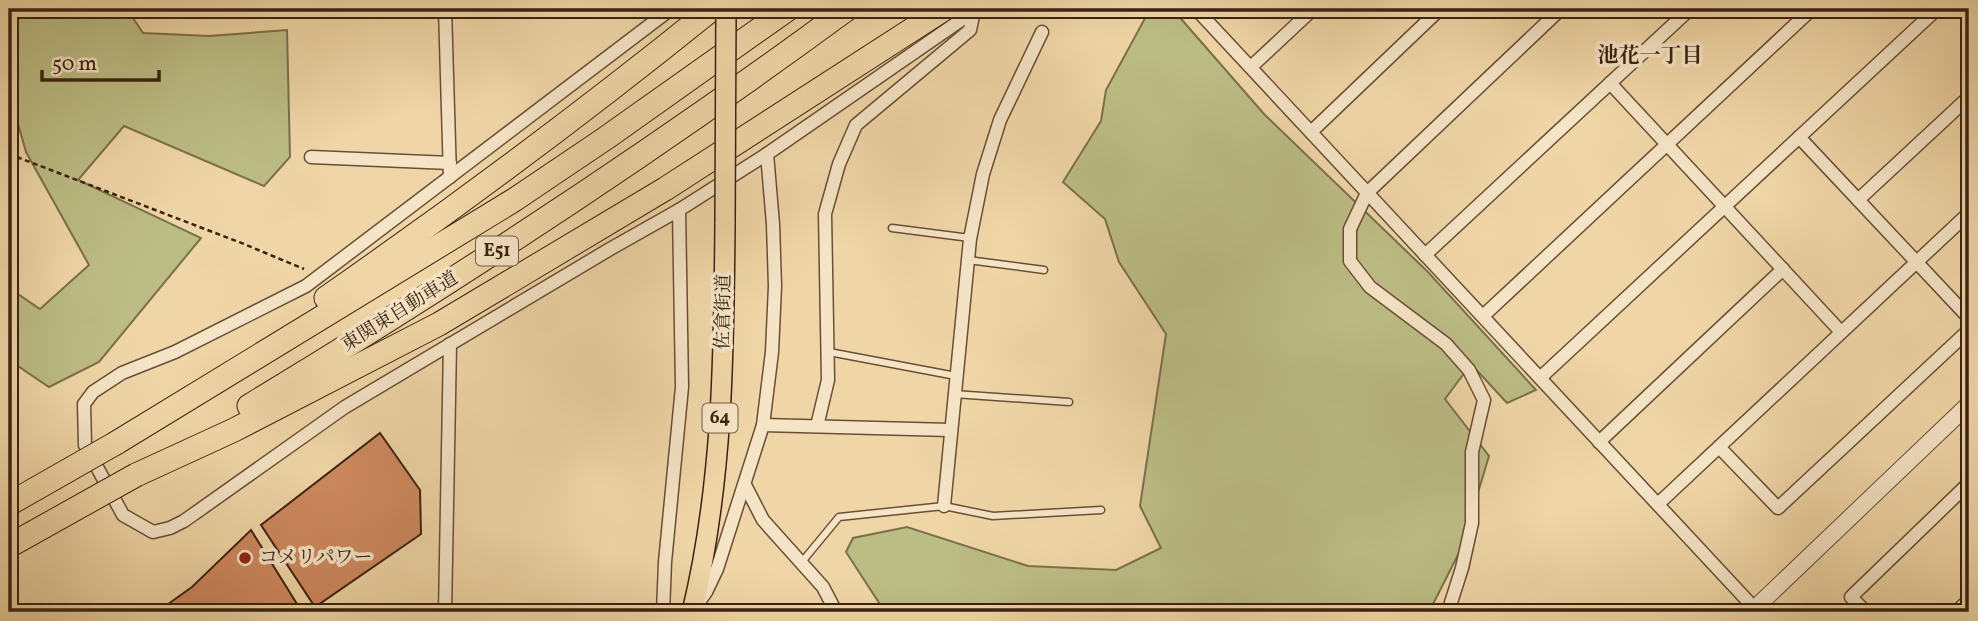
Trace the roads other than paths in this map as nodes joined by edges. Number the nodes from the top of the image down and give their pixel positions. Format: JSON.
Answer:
{"nodes":[{"id":1,"x":445,"y":9,"type":"edge"},
{"id":2,"x":671,"y":9,"type":"edge"},
{"id":3,"x":712,"y":9,"type":"edge"},
{"id":4,"x":726,"y":9,"type":"edge"},
{"id":5,"x":788,"y":9,"type":"edge"},
{"id":6,"x":847,"y":9,"type":"edge"},
{"id":7,"x":944,"y":9,"type":"edge"},
{"id":8,"x":1196,"y":9,"type":"edge"},
{"id":9,"x":1313,"y":9,"type":"edge"},
{"id":10,"x":1440,"y":9,"type":"edge"},
{"id":11,"x":1561,"y":9,"type":"edge"},
{"id":12,"x":1812,"y":9,"type":"edge"},
{"id":13,"x":1937,"y":9,"type":"edge"},
{"id":14,"x":975,"y":10,"type":"edge"},
{"id":15,"x":1684,"y":10,"type":"edge"},
{"id":16,"x":1042,"y":32,"type":"dead end"},
{"id":17,"x":1251,"y":67,"type":"junction"},
{"id":18,"x":1609,"y":83,"type":"junction"},
{"id":19,"x":1969,"y":97,"type":"edge"},
{"id":20,"x":1311,"y":132,"type":"junction"},
{"id":21,"x":1799,"y":137,"type":"junction"},
{"id":22,"x":1667,"y":145,"type":"junction"},
{"id":23,"x":766,"y":154,"type":"junction"},
{"id":24,"x":311,"y":157,"type":"dead end"},
{"id":25,"x":450,"y":163,"type":"junction"},
{"id":26,"x":450,"y":177,"type":"junction"},
{"id":27,"x":1367,"y":193,"type":"junction"},
{"id":28,"x":1858,"y":200,"type":"junction"},
{"id":29,"x":1724,"y":206,"type":"junction"},
{"id":30,"x":679,"y":211,"type":"junction"},
{"id":31,"x":1969,"y":213,"type":"edge"},
{"id":32,"x":892,"y":228,"type":"dead end"},
{"id":33,"x":971,"y":239,"type":"junction"},
{"id":34,"x":1425,"y":255,"type":"junction"},
{"id":35,"x":968,"y":260,"type":"junction"},
{"id":36,"x":1917,"y":262,"type":"junction"},
{"id":37,"x":1783,"y":269,"type":"junction"},
{"id":38,"x":1044,"y":270,"type":"dead end"},
{"id":39,"x":1483,"y":316,"type":"junction"},
{"id":40,"x":1969,"y":318,"type":"edge"},
{"id":41,"x":1969,"y":330,"type":"edge"},
{"id":42,"x":1842,"y":332,"type":"junction"},
{"id":43,"x":450,"y":344,"type":"junction"},
{"id":44,"x":827,"y":351,"type":"junction"},
{"id":45,"x":956,"y":376,"type":"junction"},
{"id":46,"x":1539,"y":377,"type":"junction"},
{"id":47,"x":954,"y":394,"type":"junction"},
{"id":48,"x":1069,"y":402,"type":"dead end"},
{"id":49,"x":1969,"y":404,"type":"edge"},
{"id":50,"x":763,"y":425,"type":"junction"},
{"id":51,"x":817,"y":426,"type":"junction"},
{"id":52,"x":950,"y":430,"type":"junction"},
{"id":53,"x":1599,"y":442,"type":"junction"},
{"id":54,"x":117,"y":443,"type":"junction"},
{"id":55,"x":1719,"y":447,"type":"junction"},
{"id":56,"x":136,"y":475,"type":"junction"},
{"id":57,"x":1969,"y":483,"type":"edge"},
{"id":58,"x":745,"y":485,"type":"junction"},
{"id":59,"x":9,"y":504,"type":"edge"},
{"id":60,"x":1658,"y":504,"type":"junction"},
{"id":61,"x":944,"y":506,"type":"junction"},
{"id":62,"x":1101,"y":510,"type":"dead end"},
{"id":63,"x":9,"y":546,"type":"edge"},
{"id":64,"x":801,"y":564,"type":"junction"},
{"id":65,"x":1969,"y":600,"type":"edge"},
{"id":66,"x":692,"y":611,"type":"edge"},
{"id":67,"x":1755,"y":611,"type":"edge"},
{"id":68,"x":445,"y":612,"type":"edge"},
{"id":69,"x":663,"y":612,"type":"edge"},
{"id":70,"x":836,"y":612,"type":"edge"},
{"id":71,"x":1448,"y":612,"type":"edge"},
{"id":72,"x":1866,"y":612,"type":"edge"},
{"id":73,"x":1956,"y":612,"type":"edge"}],
"edges":[{"from":1,"to":25,"type":"street"},
{"from":2,"to":26,"type":"street"},
{"from":3,"to":54,"type":"highway"},
{"from":4,"to":66,"type":"main road","name":"佐倉街道","number":"64","bridge":true},
{"from":5,"to":54,"type":"highway","name":"東関東自動車道","number":"E51"},
{"from":6,"to":56,"type":"highway","name":"東関東自動車道","number":"E51"},
{"from":7,"to":56,"type":"highway"},
{"from":8,"to":17,"type":"street"},
{"from":9,"to":17,"type":"street"},
{"from":10,"to":20,"type":"street"},
{"from":11,"to":27,"type":"street"},
{"from":12,"to":22,"type":"street"},
{"from":13,"to":21,"type":"street"},
{"from":14,"to":23,"type":"street"},
{"from":14,"to":44,"type":"street"},
{"from":15,"to":18,"type":"street"},
{"from":16,"to":33,"type":"street"},
{"from":17,"to":20,"type":"street"},
{"from":18,"to":22,"type":"street"},
{"from":18,"to":34,"type":"street"},
{"from":19,"to":28,"type":"street"},
{"from":20,"to":27,"type":"street"},
{"from":21,"to":28,"type":"street"},
{"from":21,"to":29,"type":"street"},
{"from":22,"to":29,"type":"street"},
{"from":22,"to":39,"type":"street"},
{"from":23,"to":30,"type":"street"},
{"from":23,"to":50,"type":"street"},
{"from":24,"to":25,"type":"street"},
{"from":25,"to":26,"type":"street"},
{"from":26,"to":43,"type":"street"},
{"from":27,"to":34,"type":"street"},
{"from":27,"to":71,"type":"street"},
{"from":28,"to":36,"type":"street"},
{"from":29,"to":37,"type":"street"},
{"from":29,"to":46,"type":"street"},
{"from":30,"to":43,"type":"street"},
{"from":30,"to":69,"type":"street"},
{"from":31,"to":36,"type":"street"},
{"from":32,"to":33,"type":"lane"},
{"from":33,"to":35,"type":"street"},
{"from":34,"to":39,"type":"street"},
{"from":35,"to":38,"type":"lane"},
{"from":35,"to":45,"type":"street"},
{"from":36,"to":40,"type":"street"},
{"from":36,"to":42,"type":"street"},
{"from":37,"to":42,"type":"street"},
{"from":37,"to":53,"type":"street"},
{"from":39,"to":46,"type":"street"},
{"from":41,"to":55,"type":"street"},
{"from":42,"to":55,"type":"street"},
{"from":43,"to":68,"type":"street"},
{"from":44,"to":45,"type":"lane"},
{"from":44,"to":51,"type":"street"},
{"from":45,"to":47,"type":"street"},
{"from":46,"to":53,"type":"street"},
{"from":47,"to":48,"type":"lane"},
{"from":47,"to":52,"type":"street"},
{"from":49,"to":67,"type":"street"},
{"from":50,"to":51,"type":"street"},
{"from":50,"to":58,"type":"street"},
{"from":51,"to":52,"type":"street"},
{"from":52,"to":61,"type":"street"},
{"from":53,"to":60,"type":"street"},
{"from":54,"to":59,"type":"highway","name":"東関東自動車道","number":"E51","bridge":true},
{"from":55,"to":60,"type":"street"},
{"from":56,"to":63,"type":"highway","name":"東関東自動車道","number":"E51","bridge":true},
{"from":57,"to":72,"type":"street"},
{"from":58,"to":64,"type":"street"},
{"from":58,"to":66,"type":"street"},
{"from":60,"to":67,"type":"street"},
{"from":61,"to":62,"type":"lane"},
{"from":61,"to":64,"type":"lane"},
{"from":64,"to":70,"type":"street"},
{"from":65,"to":73,"type":"street"}]}
